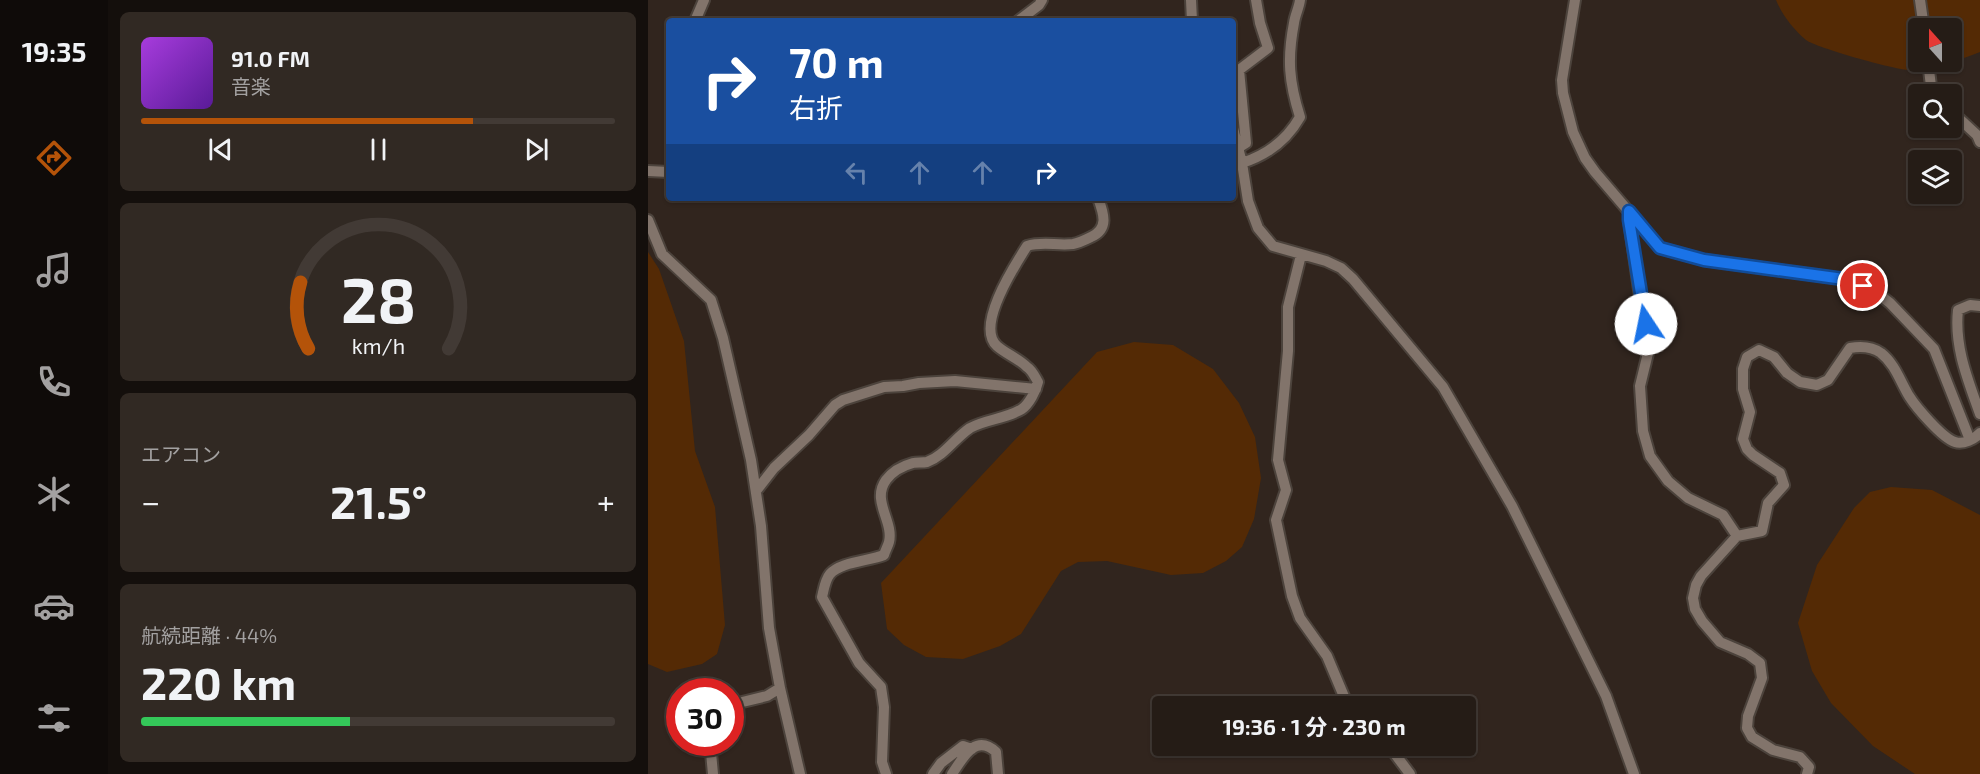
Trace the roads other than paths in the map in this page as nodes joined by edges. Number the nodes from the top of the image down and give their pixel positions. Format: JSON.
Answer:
{"nodes":[{"id":1,"x":704,"y":0,"type":"edge"},
{"id":2,"x":1042,"y":0,"type":"edge"},
{"id":3,"x":1191,"y":0,"type":"edge"},
{"id":4,"x":1256,"y":0,"type":"edge"},
{"id":5,"x":1300,"y":0,"type":"edge"},
{"id":6,"x":1575,"y":0,"type":"edge"},
{"id":7,"x":1920,"y":0,"type":"edge"},
{"id":8,"x":696,"y":18,"type":"edge"},
{"id":9,"x":1022,"y":18,"type":"edge"},
{"id":10,"x":1192,"y":18,"type":"edge"},
{"id":11,"x":1923,"y":18,"type":"edge"},
{"id":12,"x":1962,"y":121,"type":"edge"},
{"id":13,"x":1236,"y":140,"type":"edge"},
{"id":14,"x":1980,"y":142,"type":"edge"},
{"id":15,"x":1238,"y":148,"type":"junction"},
{"id":16,"x":1242,"y":163,"type":"junction"},
{"id":17,"x":648,"y":171,"type":"edge"},
{"id":18,"x":666,"y":172,"type":"edge"},
{"id":19,"x":1099,"y":201,"type":"edge"},
{"id":20,"x":1629,"y":211,"type":"junction"},
{"id":21,"x":648,"y":220,"type":"edge"},
{"id":22,"x":1301,"y":255,"type":"junction"},
{"id":23,"x":1980,"y":306,"type":"edge"},
{"id":24,"x":1036,"y":389,"type":"junction"},
{"id":25,"x":1980,"y":414,"type":"edge"},
{"id":26,"x":1980,"y":433,"type":"edge"},
{"id":27,"x":1970,"y":440,"type":"junction"},
{"id":28,"x":756,"y":491,"type":"junction"},
{"id":29,"x":1737,"y":536,"type":"junction"},
{"id":30,"x":780,"y":688,"type":"junction"},
{"id":31,"x":1344,"y":696,"type":"edge"},
{"id":32,"x":744,"y":702,"type":"edge"},
{"id":33,"x":972,"y":749,"type":"junction"},
{"id":34,"x":711,"y":756,"type":"edge"},
{"id":35,"x":1396,"y":756,"type":"edge"},
{"id":36,"x":713,"y":774,"type":"edge"},
{"id":37,"x":800,"y":774,"type":"edge"},
{"id":38,"x":886,"y":774,"type":"edge"},
{"id":39,"x":933,"y":774,"type":"edge"},
{"id":40,"x":952,"y":774,"type":"edge"},
{"id":41,"x":998,"y":774,"type":"edge"},
{"id":42,"x":1410,"y":774,"type":"edge"},
{"id":43,"x":1634,"y":774,"type":"edge"},
{"id":44,"x":1807,"y":774,"type":"edge"}],
"edges":[{"from":1,"to":8,"type":"street"},
{"from":2,"to":9,"type":"street"},
{"from":3,"to":10,"type":"street"},
{"from":4,"to":15,"type":"street"},
{"from":5,"to":16,"type":"street"},
{"from":6,"to":20,"type":"street"},
{"from":7,"to":11,"type":"street"},
{"from":12,"to":14,"type":"street"},
{"from":13,"to":15,"type":"street"},
{"from":15,"to":16,"type":"street"},
{"from":16,"to":22,"type":"street"},
{"from":17,"to":18,"type":"street"},
{"from":19,"to":24,"type":"street"},
{"from":20,"to":27,"type":"street"},
{"from":20,"to":29,"type":"street"},
{"from":21,"to":28,"type":"street"},
{"from":22,"to":31,"type":"street"},
{"from":22,"to":43,"type":"street"},
{"from":23,"to":25,"type":"street"},
{"from":24,"to":28,"type":"street"},
{"from":24,"to":38,"type":"street"},
{"from":26,"to":27,"type":"street"},
{"from":27,"to":29,"type":"street"},
{"from":28,"to":30,"type":"street"},
{"from":29,"to":44,"type":"street"},
{"from":30,"to":32,"type":"street"},
{"from":30,"to":37,"type":"street"},
{"from":33,"to":39,"type":"street"},
{"from":33,"to":40,"type":"street"},
{"from":33,"to":41,"type":"street"},
{"from":34,"to":36,"type":"street"},
{"from":35,"to":42,"type":"street"}]}
